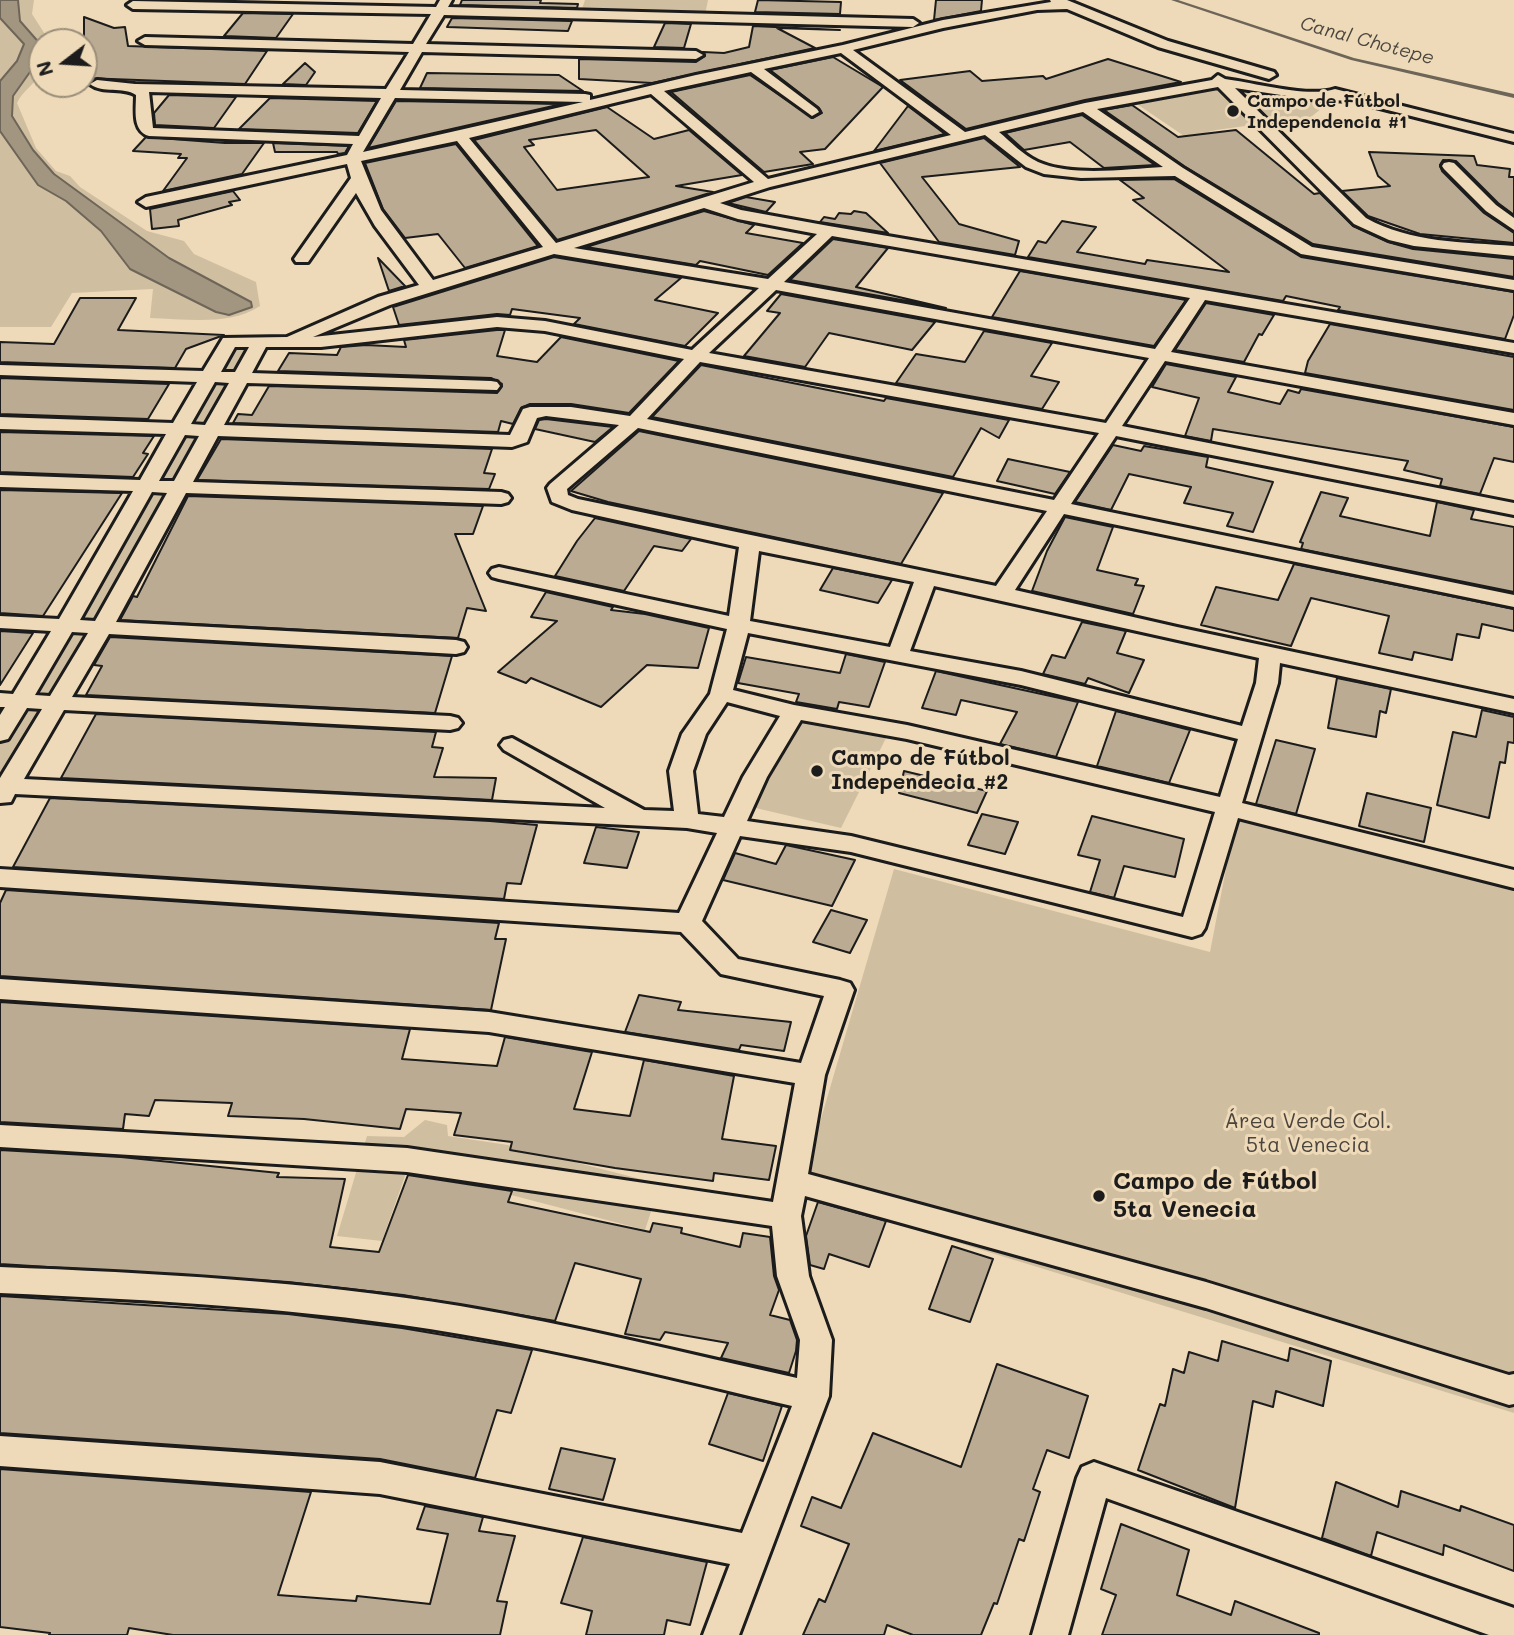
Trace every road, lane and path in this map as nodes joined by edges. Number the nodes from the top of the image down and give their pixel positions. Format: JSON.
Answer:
{"nodes":[{"id":1,"x":714,"y":0,"type":"edge"},
{"id":2,"x":1062,"y":3,"type":"edge"},
{"id":3,"x":133,"y":5,"type":"dead end"},
{"id":4,"x":443,"y":5,"type":"edge"},
{"id":5,"x":943,"y":24,"type":"junction"},
{"id":6,"x":702,"y":36,"type":"junction"},
{"id":7,"x":145,"y":41,"type":"dead end"},
{"id":8,"x":1163,"y":44,"type":"junction"},
{"id":9,"x":417,"y":48,"type":"junction"},
{"id":10,"x":843,"y":49,"type":"junction"},
{"id":11,"x":753,"y":67,"type":"junction"},
{"id":12,"x":696,"y":79,"type":"junction"},
{"id":13,"x":1221,"y":82,"type":"junction"},
{"id":14,"x":98,"y":84,"type":"edge"},
{"id":15,"x":135,"y":88,"type":"junction"},
{"id":16,"x":655,"y":90,"type":"junction"},
{"id":17,"x":390,"y":93,"type":"junction"},
{"id":18,"x":1349,"y":98,"type":"junction"},
{"id":19,"x":598,"y":103,"type":"junction"},
{"id":20,"x":1086,"y":107,"type":"junction"},
{"id":21,"x":812,"y":112,"type":"dead end"},
{"id":22,"x":1424,"y":116,"type":"junction"},
{"id":23,"x":987,"y":130,"type":"junction"},
{"id":24,"x":460,"y":136,"type":"junction"},
{"id":25,"x":963,"y":137,"type":"junction"},
{"id":26,"x":1514,"y":138,"type":"edge"},
{"id":27,"x":362,"y":140,"type":"junction"},
{"id":28,"x":1514,"y":151,"type":"edge"},
{"id":29,"x":352,"y":157,"type":"junction"},
{"id":30,"x":1449,"y":166,"type":"dead end"},
{"id":31,"x":1178,"y":171,"type":"junction"},
{"id":32,"x":357,"y":181,"type":"junction"},
{"id":33,"x":765,"y":184,"type":"junction"},
{"id":34,"x":146,"y":202,"type":"dead end"},
{"id":35,"x":705,"y":203,"type":"junction"},
{"id":36,"x":1514,"y":225,"type":"edge"},
{"id":37,"x":829,"y":231,"type":"junction"},
{"id":38,"x":553,"y":248,"type":"junction"},
{"id":39,"x":1514,"y":251,"type":"edge"},
{"id":40,"x":302,"y":260,"type":"dead end"},
{"id":41,"x":774,"y":285,"type":"junction"},
{"id":42,"x":1514,"y":285,"type":"edge"},
{"id":43,"x":429,"y":287,"type":"junction"},
{"id":44,"x":1200,"y":295,"type":"junction"},
{"id":45,"x":289,"y":341,"type":"junction"},
{"id":46,"x":260,"y":344,"type":"junction"},
{"id":47,"x":1514,"y":348,"type":"edge"},
{"id":48,"x":1158,"y":355,"type":"junction"},
{"id":49,"x":696,"y":356,"type":"junction"},
{"id":50,"x":0,"y":370,"type":"edge"},
{"id":51,"x":212,"y":375,"type":"junction"},
{"id":52,"x":240,"y":377,"type":"junction"},
{"id":53,"x":491,"y":386,"type":"dead end"},
{"id":54,"x":1514,"y":419,"type":"edge"},
{"id":55,"x":0,"y":423,"type":"edge"},
{"id":56,"x":633,"y":423,"type":"junction"},
{"id":57,"x":180,"y":427,"type":"junction"},
{"id":58,"x":212,"y":429,"type":"junction"},
{"id":59,"x":1110,"y":429,"type":"junction"},
{"id":60,"x":0,"y":481,"type":"edge"},
{"id":61,"x":179,"y":485,"type":"junction"},
{"id":62,"x":145,"y":486,"type":"junction"},
{"id":63,"x":501,"y":498,"type":"dead end"},
{"id":64,"x":1062,"y":506,"type":"junction"},
{"id":65,"x":1514,"y":509,"type":"edge"},
{"id":66,"x":750,"y":543,"type":"junction"},
{"id":67,"x":499,"y":573,"type":"dead end"},
{"id":68,"x":926,"y":578,"type":"junction"},
{"id":69,"x":1002,"y":593,"type":"junction"},
{"id":70,"x":1514,"y":601,"type":"edge"},
{"id":71,"x":0,"y":622,"type":"edge"},
{"id":72,"x":66,"y":625,"type":"junction"},
{"id":73,"x":739,"y":625,"type":"junction"},
{"id":74,"x":101,"y":629,"type":"junction"},
{"id":75,"x":456,"y":647,"type":"dead end"},
{"id":76,"x":898,"y":654,"type":"junction"},
{"id":77,"x":1270,"y":654,"type":"junction"},
{"id":78,"x":721,"y":694,"type":"junction"},
{"id":79,"x":10,"y":700,"type":"edge"},
{"id":80,"x":56,"y":702,"type":"junction"},
{"id":81,"x":1514,"y":706,"type":"edge"},
{"id":82,"x":794,"y":712,"type":"junction"},
{"id":83,"x":450,"y":723,"type":"dead end"},
{"id":84,"x":0,"y":734,"type":"edge"},
{"id":85,"x":1249,"y":735,"type":"junction"},
{"id":86,"x":512,"y":744,"type":"dead end"},
{"id":87,"x":3,"y":790,"type":"edge"},
{"id":88,"x":1227,"y":807,"type":"junction"},
{"id":89,"x":641,"y":818,"type":"junction"},
{"id":90,"x":687,"y":820,"type":"junction"},
{"id":91,"x":733,"y":826,"type":"junction"},
{"id":92,"x":0,"y":878,"type":"edge"},
{"id":93,"x":1514,"y":879,"type":"edge"},
{"id":94,"x":688,"y":923,"type":"junction"},
{"id":95,"x":0,"y":989,"type":"edge"},
{"id":96,"x":811,"y":1075,"type":"junction"},
{"id":97,"x":0,"y":1136,"type":"edge"},
{"id":98,"x":792,"y":1181,"type":"junction"},
{"id":99,"x":786,"y":1216,"type":"junction"},
{"id":100,"x":0,"y":1280,"type":"edge"},
{"id":101,"x":1514,"y":1389,"type":"edge"},
{"id":102,"x":812,"y":1396,"type":"junction"},
{"id":103,"x":0,"y":1451,"type":"edge"},
{"id":104,"x":754,"y":1552,"type":"junction"},
{"id":105,"x":1514,"y":1626,"type":"edge"},
{"id":106,"x":721,"y":1635,"type":"edge"},
{"id":107,"x":1050,"y":1635,"type":"edge"}],
"edges":[{"from":1,"to":6,"type":"street"},
{"from":2,"to":5,"type":"street"},
{"from":2,"to":8,"type":"street"},
{"from":3,"to":4,"type":"street"},
{"from":4,"to":6,"type":"street"},
{"from":4,"to":9,"type":"street"},
{"from":5,"to":6,"type":"street"},
{"from":5,"to":10,"type":"street"},
{"from":6,"to":9,"type":"street"},
{"from":6,"to":12,"type":"street"},
{"from":7,"to":9,"type":"street"},
{"from":8,"to":13,"type":"street"},
{"from":8,"to":18,"type":"street"},
{"from":9,"to":17,"type":"street"},
{"from":10,"to":11,"type":"street"},
{"from":10,"to":25,"type":"street"},
{"from":11,"to":12,"type":"street"},
{"from":11,"to":21,"type":"street"},
{"from":12,"to":16,"type":"street"},
{"from":13,"to":18,"type":"street"},
{"from":13,"to":20,"type":"street"},
{"from":13,"to":39,"type":"street"},
{"from":14,"to":15,"type":"street"},
{"from":15,"to":17,"type":"street"},
{"from":15,"to":27,"type":"street"},
{"from":16,"to":19,"type":"street"},
{"from":16,"to":33,"type":"street"},
{"from":17,"to":19,"type":"street"},
{"from":17,"to":27,"type":"street"},
{"from":18,"to":22,"type":"street"},
{"from":19,"to":24,"type":"street"},
{"from":20,"to":23,"type":"street"},
{"from":20,"to":31,"type":"street"},
{"from":22,"to":26,"type":"street"},
{"from":22,"to":28,"type":"street"},
{"from":23,"to":25,"type":"street"},
{"from":23,"to":31,"type":"street"},
{"from":24,"to":29,"type":"street"},
{"from":24,"to":38,"type":"street"},
{"from":25,"to":33,"type":"street"},
{"from":27,"to":29,"type":"street"},
{"from":29,"to":32,"type":"street"},
{"from":29,"to":34,"type":"street"},
{"from":30,"to":36,"type":"street"},
{"from":31,"to":42,"type":"street"},
{"from":32,"to":40,"type":"street"},
{"from":32,"to":43,"type":"street"},
{"from":33,"to":35,"type":"street"},
{"from":35,"to":37,"type":"street"},
{"from":35,"to":38,"type":"street"},
{"from":37,"to":41,"type":"street"},
{"from":37,"to":44,"type":"street"},
{"from":38,"to":41,"type":"street"},
{"from":38,"to":43,"type":"street"},
{"from":41,"to":48,"type":"street"},
{"from":41,"to":49,"type":"street"},
{"from":43,"to":45,"type":"street"},
{"from":44,"to":47,"type":"street"},
{"from":44,"to":48,"type":"street"},
{"from":45,"to":46,"type":"street"},
{"from":45,"to":49,"type":"street"},
{"from":46,"to":51,"type":"street"},
{"from":46,"to":52,"type":"street"},
{"from":48,"to":54,"type":"street"},
{"from":48,"to":59,"type":"street"},
{"from":49,"to":56,"type":"street"},
{"from":49,"to":59,"type":"street"},
{"from":50,"to":51,"type":"street"},
{"from":51,"to":52,"type":"street"},
{"from":51,"to":57,"type":"street"},
{"from":52,"to":53,"type":"street"},
{"from":52,"to":58,"type":"street"},
{"from":55,"to":57,"type":"street"},
{"from":56,"to":58,"type":"street"},
{"from":56,"to":64,"type":"street"},
{"from":56,"to":66,"type":"street"},
{"from":57,"to":58,"type":"street"},
{"from":57,"to":62,"type":"street"},
{"from":58,"to":61,"type":"street"},
{"from":59,"to":64,"type":"street"},
{"from":59,"to":65,"type":"street"},
{"from":60,"to":62,"type":"street"},
{"from":61,"to":62,"type":"street"},
{"from":61,"to":63,"type":"street"},
{"from":61,"to":74,"type":"street"},
{"from":62,"to":72,"type":"street"},
{"from":64,"to":69,"type":"street"},
{"from":64,"to":70,"type":"street"},
{"from":66,"to":68,"type":"street"},
{"from":66,"to":73,"type":"street"},
{"from":67,"to":73,"type":"street"},
{"from":68,"to":69,"type":"street"},
{"from":68,"to":76,"type":"street"},
{"from":69,"to":77,"type":"street"},
{"from":71,"to":72,"type":"street"},
{"from":72,"to":74,"type":"street"},
{"from":72,"to":79,"type":"street"},
{"from":73,"to":76,"type":"street"},
{"from":73,"to":78,"type":"street"},
{"from":74,"to":75,"type":"street"},
{"from":74,"to":80,"type":"street"},
{"from":76,"to":85,"type":"street"},
{"from":77,"to":81,"type":"street"},
{"from":77,"to":85,"type":"street"},
{"from":78,"to":82,"type":"street"},
{"from":78,"to":90,"type":"street"},
{"from":79,"to":80,"type":"street"},
{"from":79,"to":84,"type":"street"},
{"from":80,"to":83,"type":"street"},
{"from":80,"to":87,"type":"street"},
{"from":82,"to":88,"type":"street"},
{"from":82,"to":91,"type":"street"},
{"from":85,"to":88,"type":"street"},
{"from":86,"to":89,"type":"street"},
{"from":87,"to":89,"type":"street"},
{"from":88,"to":91,"type":"street"},
{"from":88,"to":93,"type":"street"},
{"from":89,"to":90,"type":"street"},
{"from":90,"to":91,"type":"street"},
{"from":91,"to":94,"type":"street"},
{"from":92,"to":94,"type":"street"},
{"from":94,"to":96,"type":"street"},
{"from":95,"to":96,"type":"street"},
{"from":96,"to":98,"type":"street"},
{"from":97,"to":99,"type":"street"},
{"from":98,"to":99,"type":"street"},
{"from":98,"to":101,"type":"street"},
{"from":99,"to":102,"type":"street"},
{"from":100,"to":102,"type":"street"},
{"from":102,"to":104,"type":"street"},
{"from":103,"to":104,"type":"street"},
{"from":104,"to":106,"type":"street"},
{"from":105,"to":107,"type":"street"}]}
